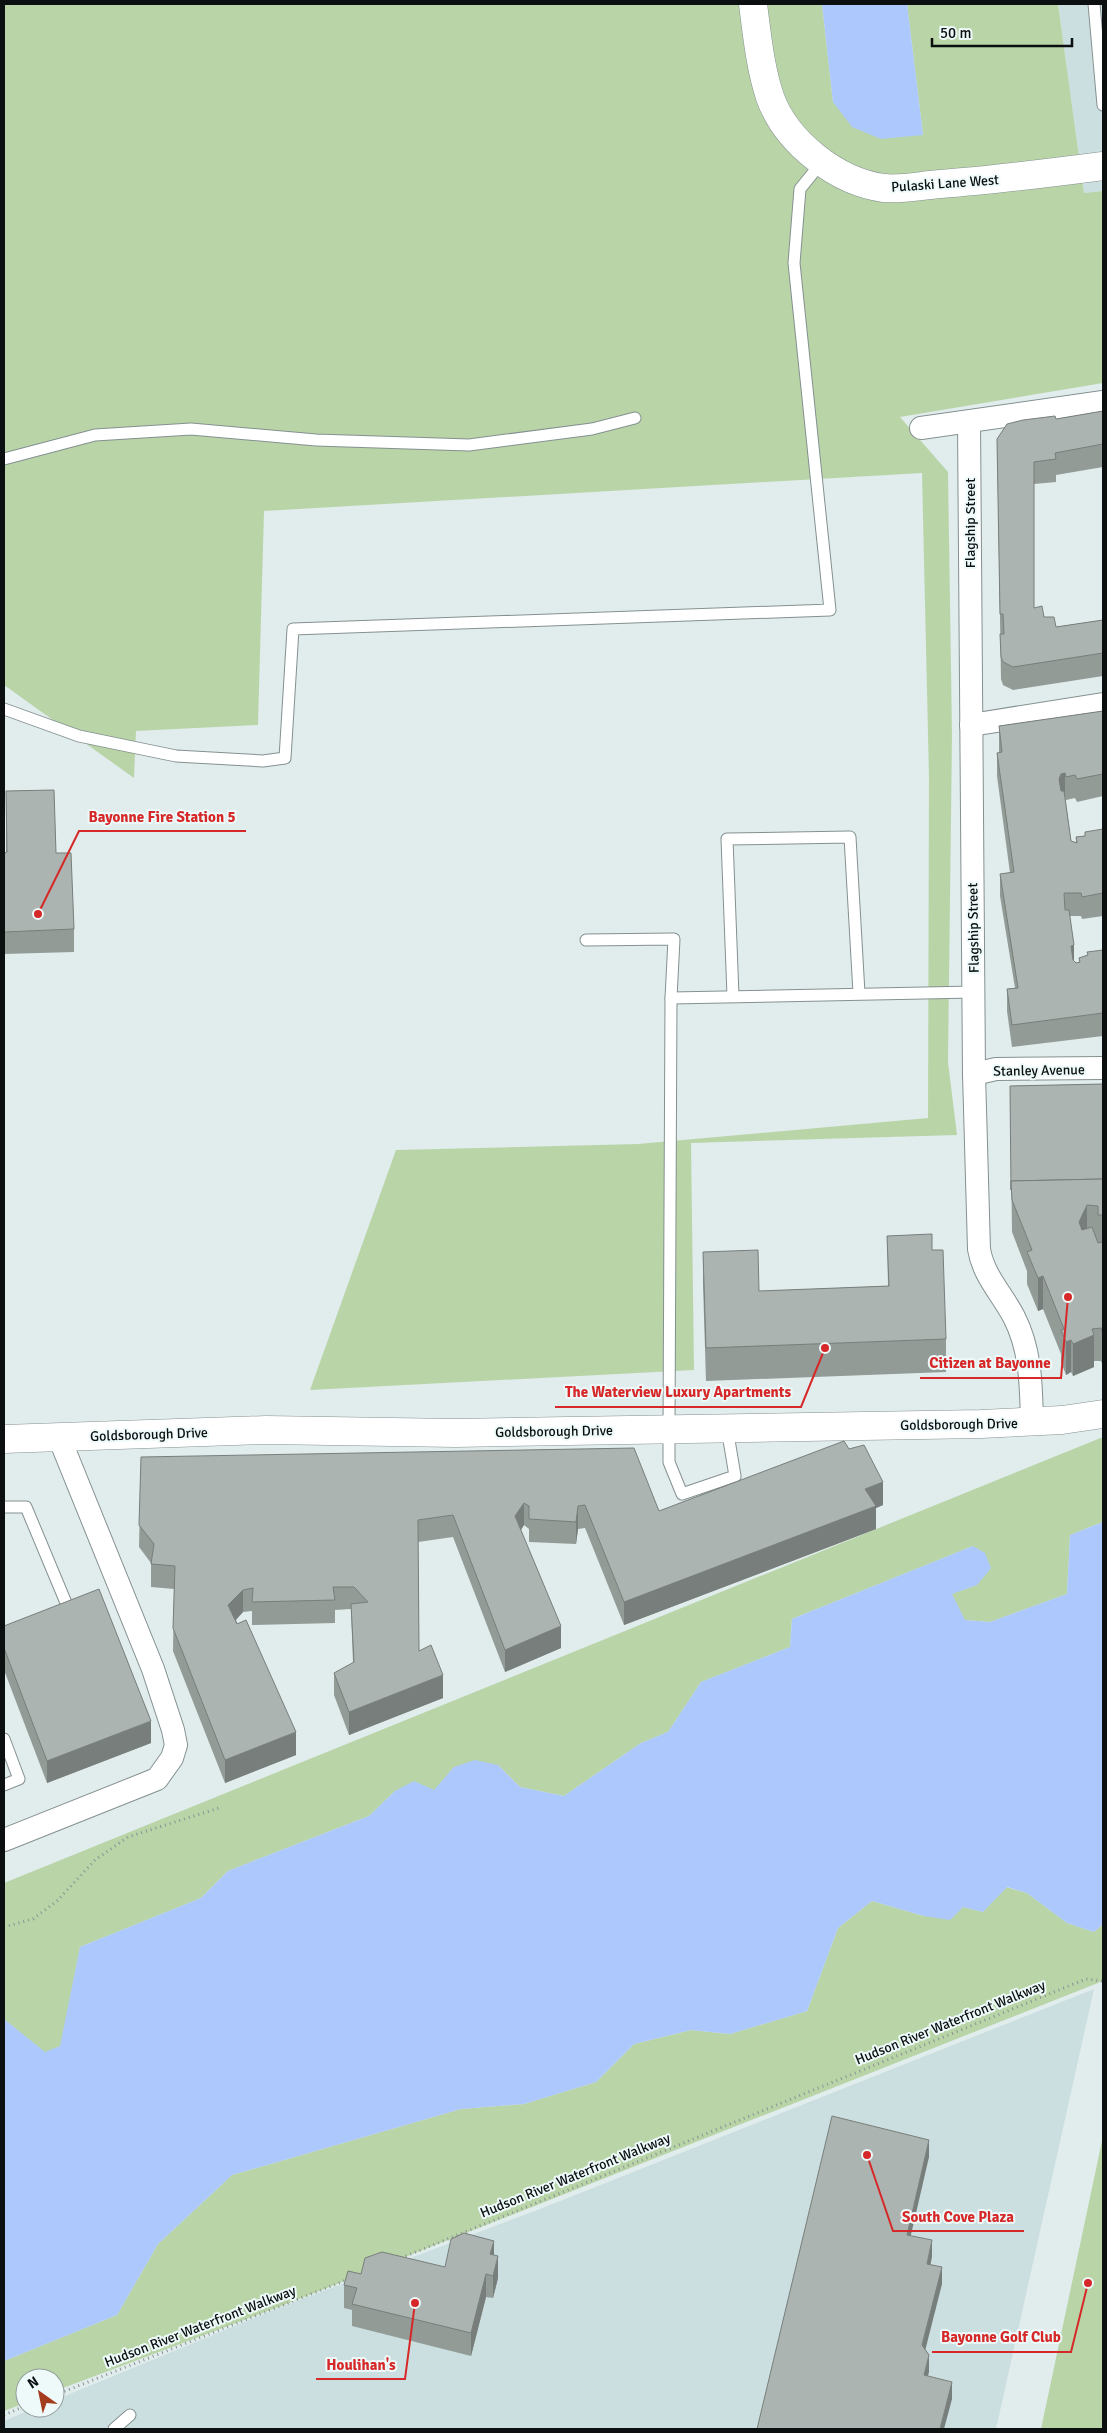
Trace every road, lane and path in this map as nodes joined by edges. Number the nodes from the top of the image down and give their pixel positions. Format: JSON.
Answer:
{"nodes":[{"id":1,"x":753,"y":4,"type":"edge"},
{"id":2,"x":1094,"y":4,"type":"edge"},
{"id":3,"x":1103,"y":105,"type":"edge"},
{"id":4,"x":821,"y":164,"type":"junction"},
{"id":5,"x":1103,"y":166,"type":"edge"},
{"id":6,"x":1103,"y":402,"type":"edge"},
{"id":7,"x":635,"y":418,"type":"dead end"},
{"id":8,"x":969,"y":423,"type":"junction"},
{"id":9,"x":921,"y":428,"type":"dead end"},
{"id":10,"x":4,"y":459,"type":"edge"},
{"id":11,"x":1103,"y":704,"type":"edge"},
{"id":12,"x":4,"y":709,"type":"edge"},
{"id":13,"x":971,"y":725,"type":"junction"},
{"id":14,"x":586,"y":940,"type":"dead end"},
{"id":15,"x":974,"y":992,"type":"junction"},
{"id":16,"x":859,"y":993,"type":"junction"},
{"id":17,"x":733,"y":996,"type":"junction"},
{"id":18,"x":671,"y":998,"type":"junction"},
{"id":19,"x":1103,"y":1068,"type":"edge"},
{"id":20,"x":974,"y":1074,"type":"junction"},
{"id":21,"x":1103,"y":1414,"type":"edge"},
{"id":22,"x":1032,"y":1422,"type":"junction"},
{"id":23,"x":668,"y":1428,"type":"junction"},
{"id":24,"x":727,"y":1428,"type":"junction"},
{"id":25,"x":59,"y":1437,"type":"junction"},
{"id":26,"x":4,"y":1439,"type":"edge"},
{"id":27,"x":4,"y":1507,"type":"edge"},
{"id":28,"x":52,"y":1616,"type":"edge"},
{"id":29,"x":4,"y":1739,"type":"edge"},
{"id":30,"x":4,"y":1785,"type":"edge"},
{"id":31,"x":222,"y":1806,"type":"dead end"},
{"id":32,"x":4,"y":1840,"type":"edge"},
{"id":33,"x":4,"y":1927,"type":"edge"},
{"id":34,"x":1103,"y":1981,"type":"edge"},
{"id":35,"x":396,"y":2260,"type":"edge"},
{"id":36,"x":350,"y":2279,"type":"edge"},
{"id":37,"x":65,"y":2391,"type":"edge"},
{"id":38,"x":130,"y":2415,"type":"dead end"},
{"id":39,"x":114,"y":2429,"type":"edge"}],
"edges":[{"from":1,"to":4,"type":"street","name":"Pulaski Lane West"},
{"from":2,"to":3,"type":"lane"},
{"from":4,"to":5,"type":"street","name":"Pulaski Lane West"},
{"from":4,"to":12,"type":"lane"},
{"from":6,"to":8,"type":"street"},
{"from":7,"to":10,"type":"lane"},
{"from":8,"to":9,"type":"street"},
{"from":8,"to":13,"type":"street","name":"Flagship Street"},
{"from":11,"to":13,"type":"street"},
{"from":13,"to":15,"type":"street","name":"Flagship Street"},
{"from":14,"to":18,"type":"lane"},
{"from":15,"to":16,"type":"lane"},
{"from":15,"to":20,"type":"street","name":"Flagship Street"},
{"from":16,"to":17,"type":"lane"},
{"from":16,"to":17,"type":"lane"},
{"from":17,"to":18,"type":"lane"},
{"from":18,"to":23,"type":"lane"},
{"from":19,"to":20,"type":"street","name":"Stanley Avenue"},
{"from":20,"to":22,"type":"street","name":"Flagship Street"},
{"from":21,"to":22,"type":"street","name":"Goldsborough Drive"},
{"from":22,"to":24,"type":"street","name":"Goldsborough Drive"},
{"from":23,"to":24,"type":"street","name":"Goldsborough Drive"},
{"from":23,"to":24,"type":"lane"},
{"from":23,"to":25,"type":"street","name":"Goldsborough Drive"},
{"from":25,"to":26,"type":"street","name":"Goldsborough Drive"},
{"from":25,"to":32,"type":"street"},
{"from":27,"to":28,"type":"lane"},
{"from":29,"to":30,"type":"lane"},
{"from":31,"to":33,"type":"path"},
{"from":34,"to":35,"type":"path","name":"Hudson River Waterfront Walkway"},
{"from":36,"to":37,"type":"path","name":"Hudson River Waterfront Walkway"},
{"from":38,"to":39,"type":"lane"}]}
